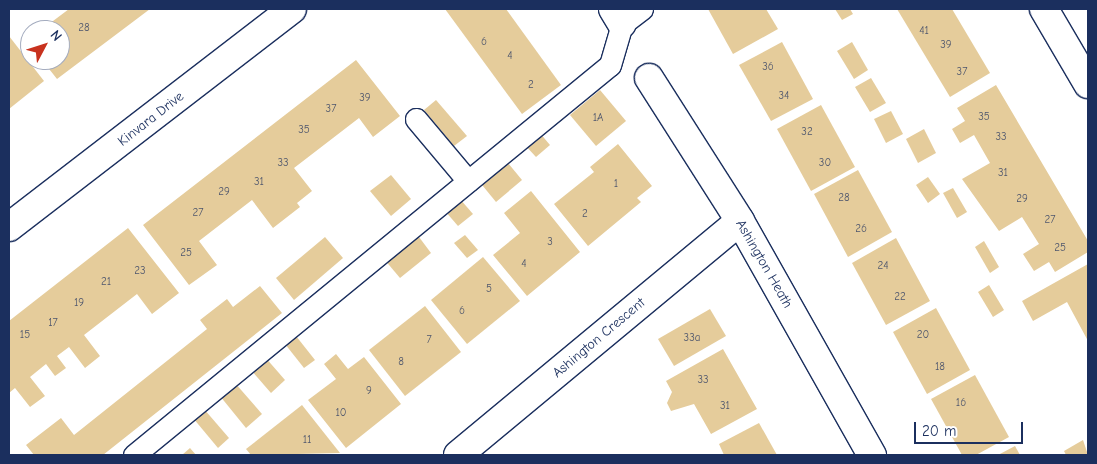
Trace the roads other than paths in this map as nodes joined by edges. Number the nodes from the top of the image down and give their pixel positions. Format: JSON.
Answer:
{"nodes":[{"id":1,"x":1044,"y":9,"type":"edge"},
{"id":2,"x":280,"y":12,"type":"edge"},
{"id":3,"x":626,"y":14,"type":"edge"},
{"id":4,"x":649,"y":78,"type":"dead end"},
{"id":5,"x":1088,"y":84,"type":"edge"},
{"id":6,"x":416,"y":119,"type":"dead end"},
{"id":7,"x":468,"y":181,"type":"junction"},
{"id":8,"x":740,"y":221,"type":"junction"},
{"id":9,"x":9,"y":227,"type":"edge"},
{"id":10,"x":134,"y":455,"type":"edge"},
{"id":11,"x":458,"y":455,"type":"edge"},
{"id":12,"x":872,"y":455,"type":"edge"}],
"edges":[{"from":1,"to":5,"type":"street"},
{"from":2,"to":9,"type":"street","name":"Kinvara Drive"},
{"from":3,"to":7,"type":"lane"},
{"from":4,"to":8,"type":"street","name":"Ashington Heath"},
{"from":6,"to":7,"type":"lane"},
{"from":7,"to":10,"type":"lane"},
{"from":8,"to":11,"type":"street","name":"Ashington Crescent"},
{"from":8,"to":12,"type":"street","name":"Ashington Heath"}]}
